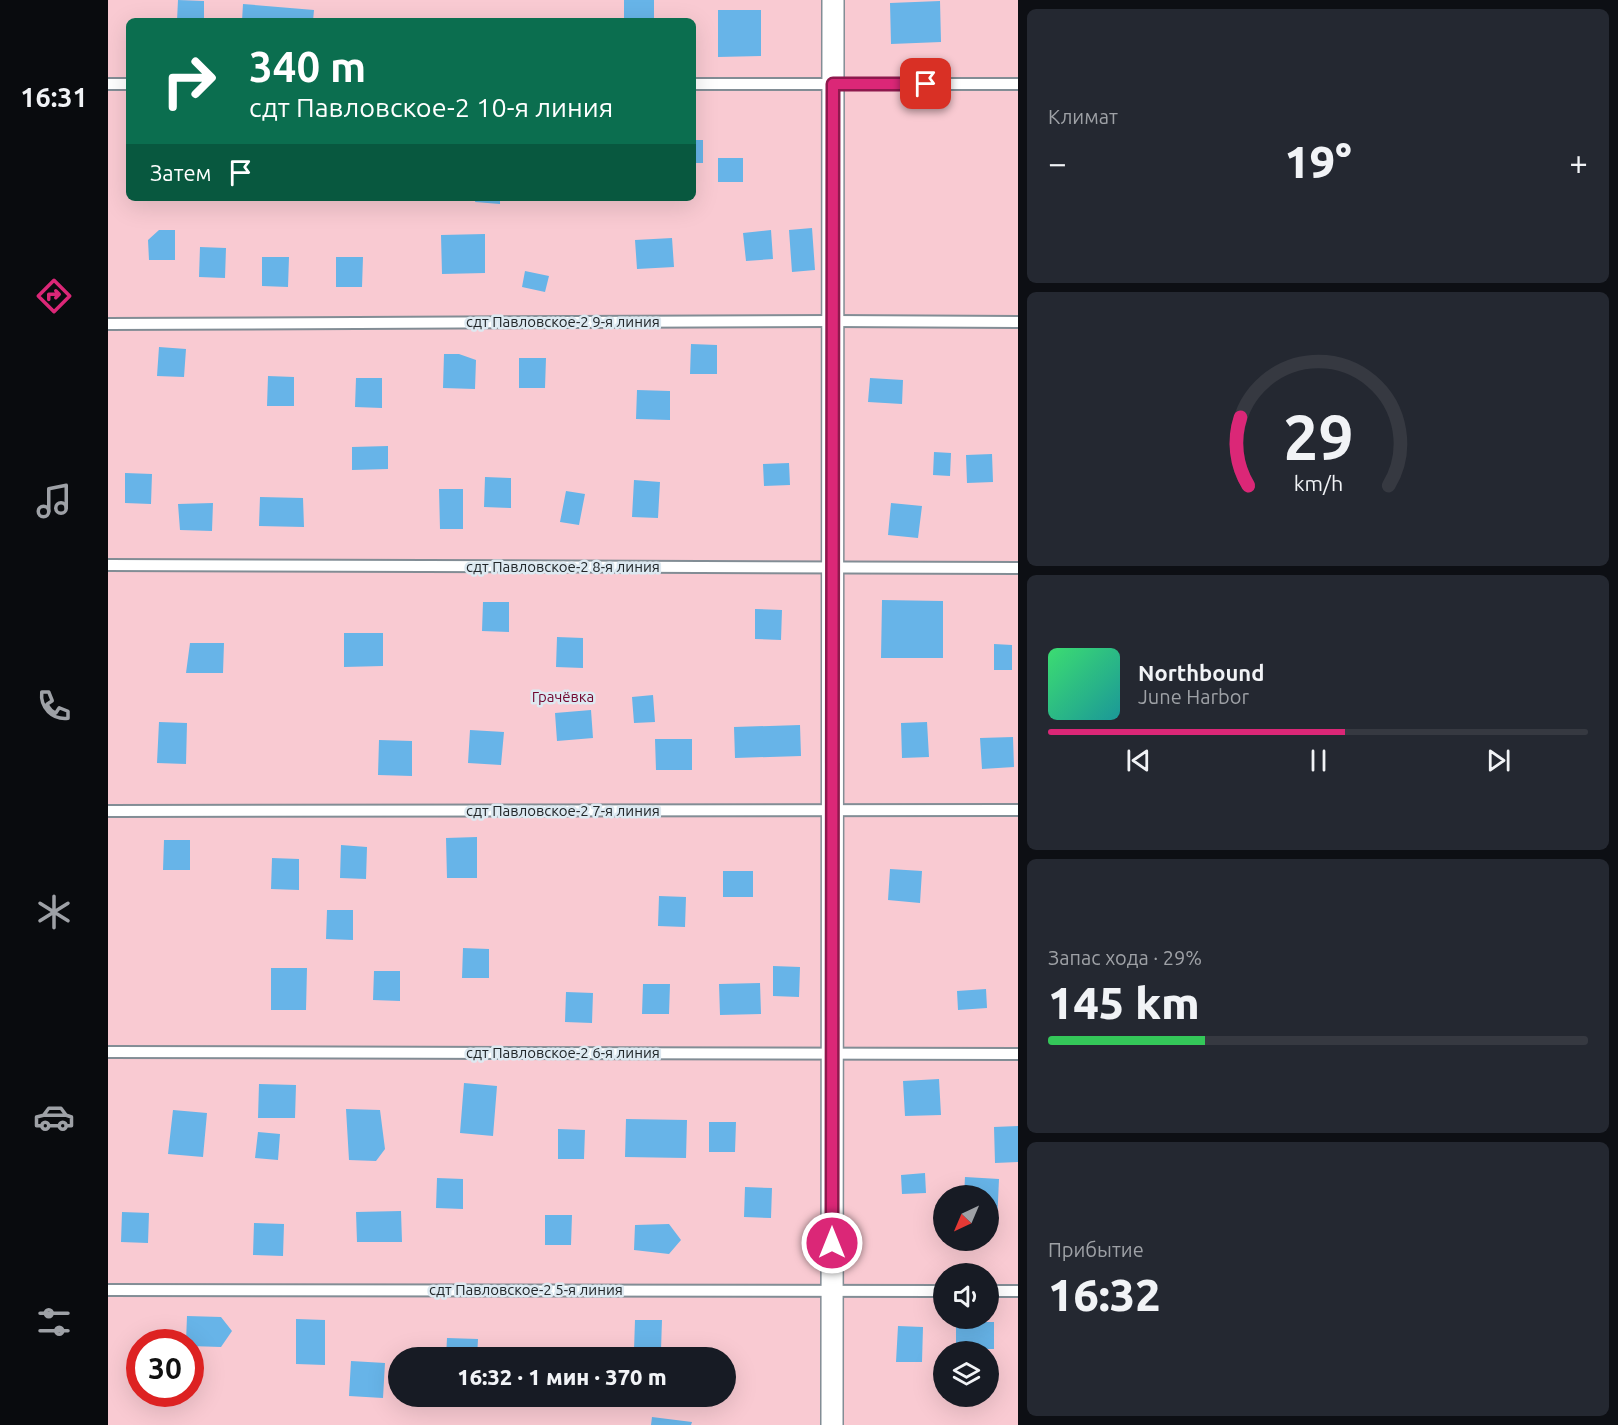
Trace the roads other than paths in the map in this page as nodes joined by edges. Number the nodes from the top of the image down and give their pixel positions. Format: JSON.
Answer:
{"nodes":[{"id":1,"x":833,"y":0,"type":"edge"},
{"id":2,"x":108,"y":84,"type":"edge"},
{"id":3,"x":126,"y":84,"type":"edge"},
{"id":4,"x":696,"y":84,"type":"edge"},
{"id":5,"x":833,"y":84,"type":"junction"},
{"id":6,"x":1018,"y":84,"type":"edge"},
{"id":7,"x":833,"y":321,"type":"junction"},
{"id":8,"x":1018,"y":322,"type":"edge"},
{"id":9,"x":108,"y":324,"type":"edge"},
{"id":10,"x":108,"y":565,"type":"edge"},
{"id":11,"x":833,"y":568,"type":"junction"},
{"id":12,"x":1018,"y":568,"type":"edge"},
{"id":13,"x":1018,"y":810,"type":"edge"},
{"id":14,"x":108,"y":811,"type":"edge"},
{"id":15,"x":833,"y":811,"type":"junction"},
{"id":16,"x":108,"y":1052,"type":"edge"},
{"id":17,"x":832,"y":1054,"type":"junction"},
{"id":18,"x":1018,"y":1054,"type":"edge"},
{"id":19,"x":108,"y":1290,"type":"edge"},
{"id":20,"x":832,"y":1290,"type":"junction"},
{"id":21,"x":933,"y":1291,"type":"edge"},
{"id":22,"x":999,"y":1291,"type":"edge"},
{"id":23,"x":1018,"y":1291,"type":"edge"},
{"id":24,"x":832,"y":1425,"type":"edge"}],
"edges":[{"from":1,"to":5,"type":"street"},
{"from":2,"to":3,"type":"lane"},
{"from":4,"to":5,"type":"lane"},
{"from":5,"to":6,"type":"lane"},
{"from":5,"to":7,"type":"street"},
{"from":7,"to":8,"type":"lane","name":"сдт Павловское-2 9-я линия"},
{"from":7,"to":9,"type":"lane","name":"сдт Павловское-2 9-я линия"},
{"from":7,"to":11,"type":"street"},
{"from":10,"to":11,"type":"lane","name":"сдт Павловское-2 8-я линия"},
{"from":11,"to":12,"type":"lane","name":"сдт Павловское-2 8-я линия"},
{"from":11,"to":15,"type":"street"},
{"from":13,"to":15,"type":"lane","name":"сдт Павловское-2 7-я линия"},
{"from":14,"to":15,"type":"lane","name":"сдт Павловское-2 7-я линия"},
{"from":15,"to":17,"type":"street"},
{"from":16,"to":17,"type":"lane","name":"сдт Павловское-2 6-я линия"},
{"from":17,"to":18,"type":"lane","name":"сдт Павловское-2 6-я линия"},
{"from":17,"to":20,"type":"street"},
{"from":19,"to":20,"type":"lane","name":"сдт Павловское-2 5-я линия"},
{"from":20,"to":21,"type":"lane","name":"сдт Павловское-2 5-я линия"},
{"from":20,"to":24,"type":"street"},
{"from":22,"to":23,"type":"lane"}]}
